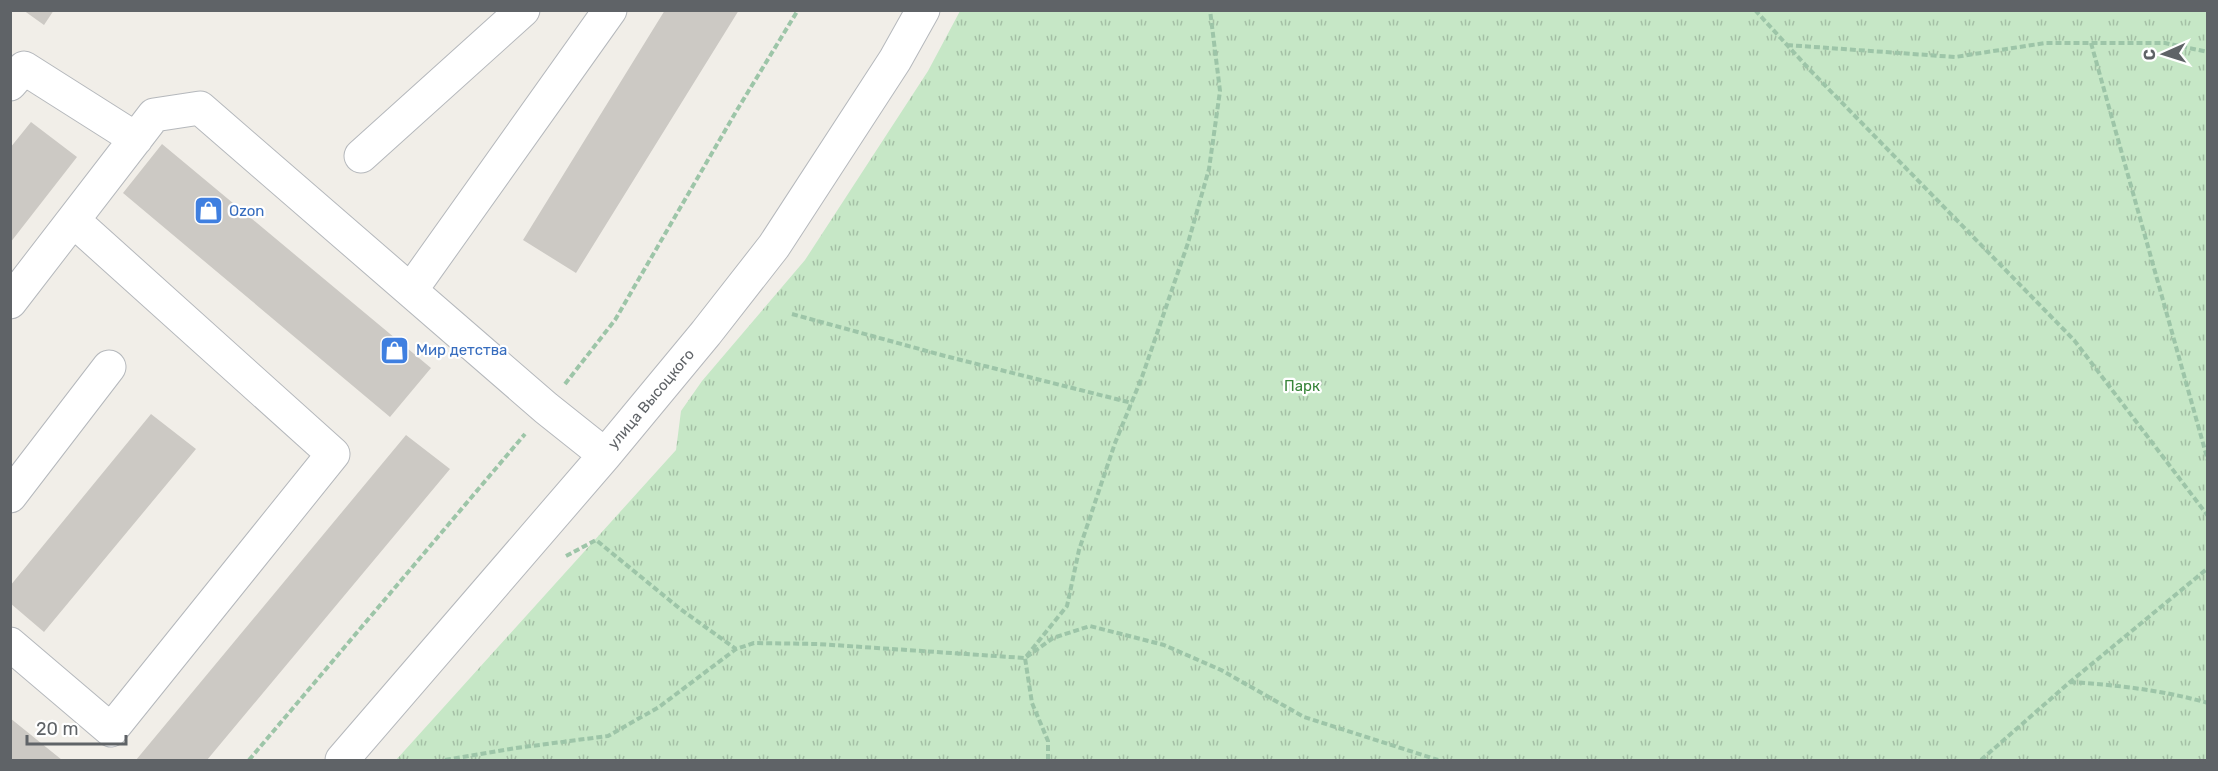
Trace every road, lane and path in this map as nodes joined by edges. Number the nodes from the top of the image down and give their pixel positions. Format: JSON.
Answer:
{"nodes":[{"id":1,"x":523,"y":10,"type":"edge"},
{"id":2,"x":610,"y":10,"type":"edge"},
{"id":3,"x":923,"y":10,"type":"edge"},
{"id":4,"x":1210,"y":10,"type":"edge"},
{"id":5,"x":1755,"y":10,"type":"edge"},
{"id":6,"x":2091,"y":43,"type":"junction"},
{"id":7,"x":1786,"y":45,"type":"junction"},
{"id":8,"x":2208,"y":52,"type":"edge"},
{"id":9,"x":10,"y":84,"type":"edge"},
{"id":10,"x":136,"y":139,"type":"junction"},
{"id":11,"x":361,"y":156,"type":"dead end"},
{"id":12,"x":74,"y":221,"type":"junction"},
{"id":13,"x":411,"y":290,"type":"junction"},
{"id":14,"x":10,"y":302,"type":"edge"},
{"id":15,"x":792,"y":314,"type":"dead end"},
{"id":16,"x":110,"y":367,"type":"dead end"},
{"id":17,"x":1132,"y":403,"type":"junction"},
{"id":18,"x":605,"y":455,"type":"junction"},
{"id":19,"x":2208,"y":461,"type":"edge"},
{"id":20,"x":10,"y":496,"type":"edge"},
{"id":21,"x":2208,"y":516,"type":"edge"},
{"id":22,"x":566,"y":556,"type":"dead end"},
{"id":23,"x":2208,"y":568,"type":"edge"},
{"id":24,"x":10,"y":644,"type":"edge"},
{"id":25,"x":736,"y":650,"type":"junction"},
{"id":26,"x":1025,"y":658,"type":"junction"},
{"id":27,"x":2070,"y":682,"type":"junction"},
{"id":28,"x":2208,"y":704,"type":"edge"},
{"id":29,"x":342,"y":760,"type":"edge"},
{"id":30,"x":445,"y":760,"type":"edge"},
{"id":31,"x":1048,"y":760,"type":"edge"},
{"id":32,"x":1438,"y":760,"type":"edge"},
{"id":33,"x":1981,"y":760,"type":"edge"}],
"edges":[{"from":1,"to":11,"type":"street"},
{"from":2,"to":13,"type":"street"},
{"from":3,"to":18,"type":"street","name":"улица Высоцкого"},
{"from":4,"to":17,"type":"path"},
{"from":5,"to":7,"type":"path"},
{"from":6,"to":7,"type":"path"},
{"from":6,"to":8,"type":"path"},
{"from":6,"to":19,"type":"path"},
{"from":7,"to":21,"type":"path"},
{"from":9,"to":10,"type":"street"},
{"from":10,"to":12,"type":"street"},
{"from":10,"to":13,"type":"street"},
{"from":12,"to":14,"type":"street"},
{"from":12,"to":24,"type":"street"},
{"from":13,"to":18,"type":"street"},
{"from":15,"to":17,"type":"path"},
{"from":16,"to":20,"type":"street"},
{"from":17,"to":26,"type":"path"},
{"from":18,"to":29,"type":"street","name":"улица Высоцкого"},
{"from":22,"to":25,"type":"path"},
{"from":23,"to":27,"type":"path"},
{"from":25,"to":26,"type":"path"},
{"from":25,"to":30,"type":"path"},
{"from":26,"to":31,"type":"path"},
{"from":26,"to":32,"type":"path"},
{"from":27,"to":28,"type":"path"},
{"from":27,"to":33,"type":"path"}]}
